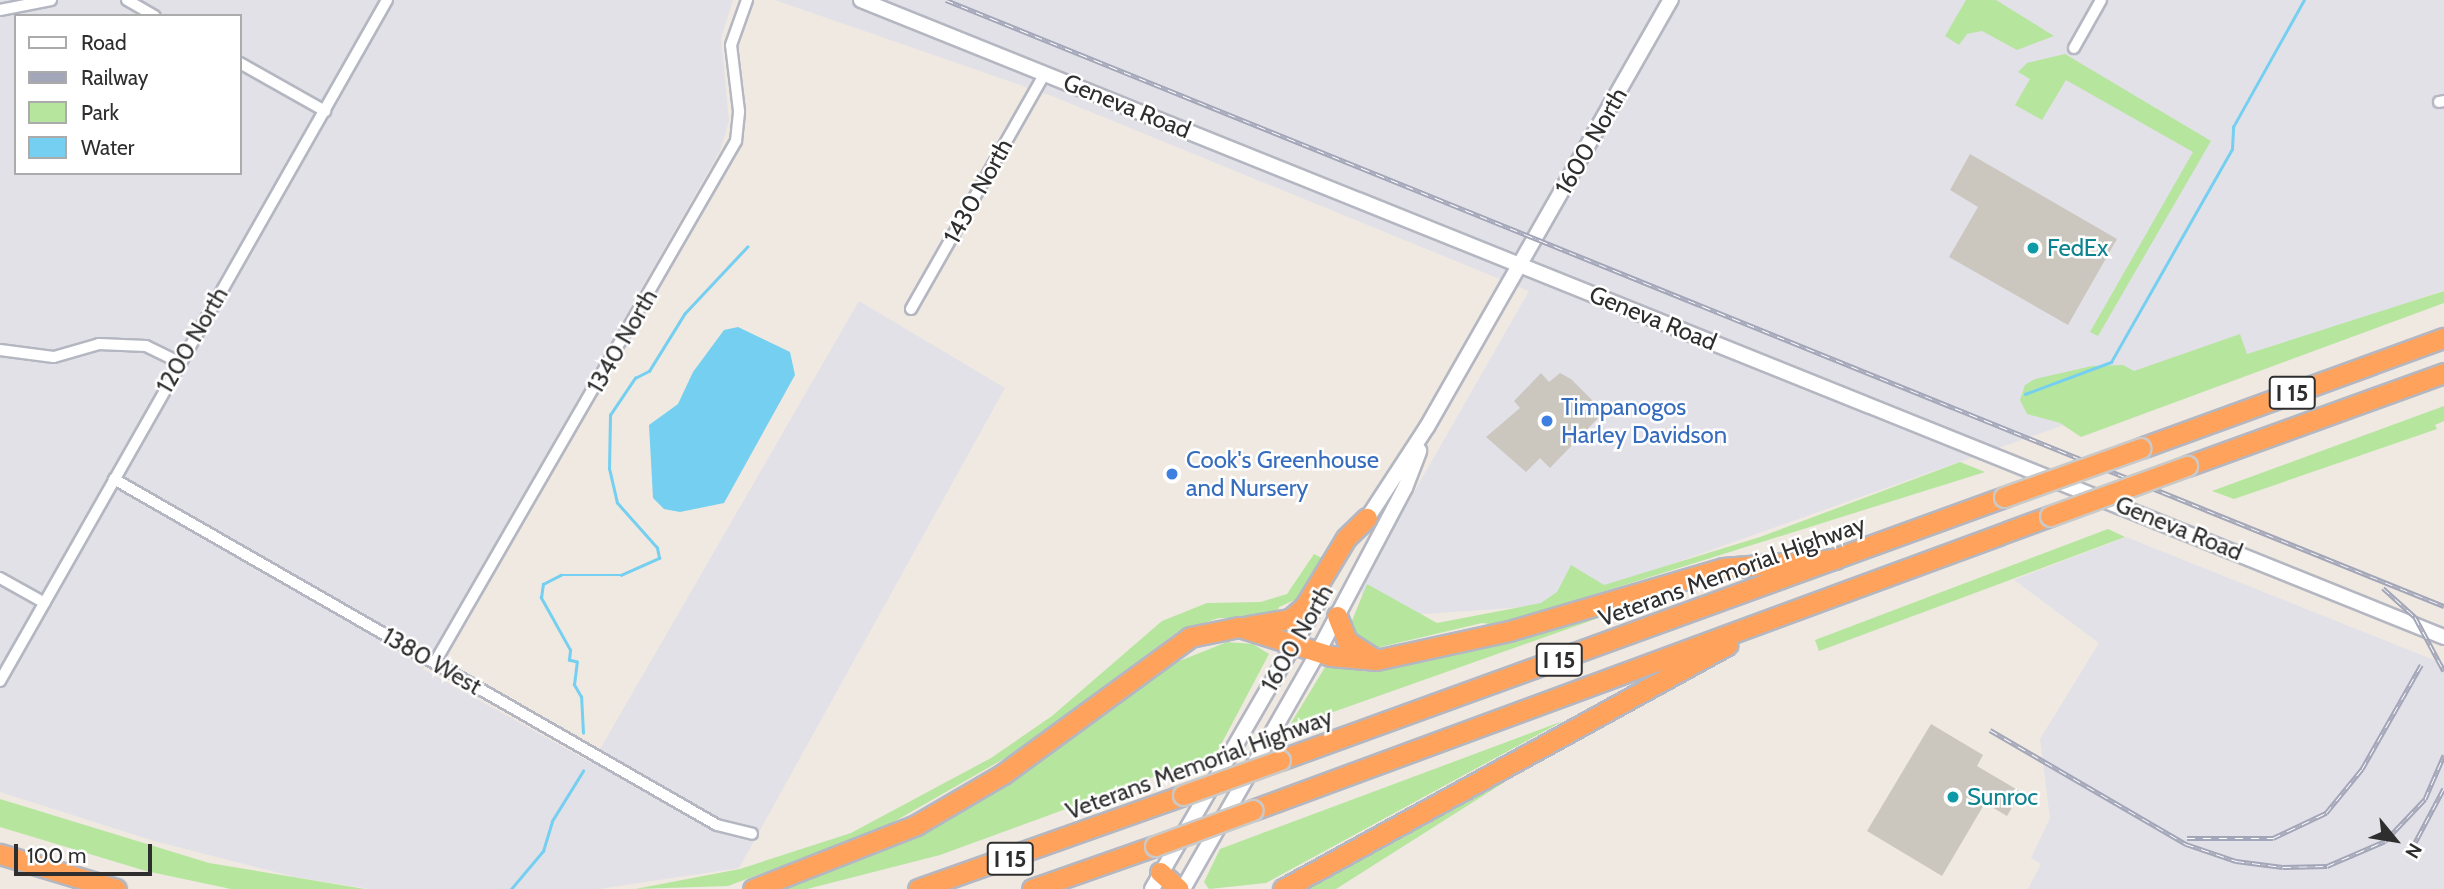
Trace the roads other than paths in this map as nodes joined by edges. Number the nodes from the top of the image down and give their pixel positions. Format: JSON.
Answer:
{"nodes":[{"id":1,"x":51,"y":0,"type":"edge"},
{"id":2,"x":127,"y":0,"type":"edge"},
{"id":3,"x":387,"y":0,"type":"edge"},
{"id":4,"x":861,"y":0,"type":"edge"},
{"id":5,"x":1671,"y":0,"type":"edge"},
{"id":6,"x":2101,"y":0,"type":"edge"},
{"id":7,"x":745,"y":1,"type":"edge"},
{"id":8,"x":0,"y":10,"type":"edge"},
{"id":9,"x":152,"y":14,"type":"edge"},
{"id":10,"x":2074,"y":48,"type":"dead end"},
{"id":11,"x":242,"y":64,"type":"edge"},
{"id":12,"x":1045,"y":73,"type":"junction"},
{"id":13,"x":325,"y":111,"type":"junction"},
{"id":14,"x":1522,"y":264,"type":"junction"},
{"id":15,"x":911,"y":309,"type":"dead end"},
{"id":16,"x":2444,"y":338,"type":"edge"},
{"id":17,"x":0,"y":350,"type":"edge"},
{"id":18,"x":179,"y":362,"type":"junction"},
{"id":19,"x":2444,"y":373,"type":"edge"},
{"id":20,"x":1427,"y":426,"type":"junction"},
{"id":21,"x":114,"y":479,"type":"junction"},
{"id":22,"x":1367,"y":519,"type":"junction"},
{"id":23,"x":1836,"y":559,"type":"junction"},
{"id":24,"x":0,"y":578,"type":"edge"},
{"id":25,"x":45,"y":603,"type":"junction"},
{"id":26,"x":1793,"y":610,"type":"junction"},
{"id":27,"x":1337,"y":616,"type":"junction"},
{"id":28,"x":1239,"y":627,"type":"junction"},
{"id":29,"x":2444,"y":637,"type":"edge"},
{"id":30,"x":1294,"y":643,"type":"junction"},
{"id":31,"x":1318,"y":652,"type":"junction"},
{"id":32,"x":1376,"y":660,"type":"junction"},
{"id":33,"x":435,"y":662,"type":"junction"},
{"id":34,"x":0,"y":681,"type":"edge"},
{"id":35,"x":752,"y":834,"type":"dead end"},
{"id":36,"x":0,"y":853,"type":"edge"},
{"id":37,"x":1156,"y":881,"type":"edge"},
{"id":38,"x":116,"y":889,"type":"edge"},
{"id":39,"x":753,"y":889,"type":"edge"},
{"id":40,"x":918,"y":889,"type":"edge"},
{"id":41,"x":1032,"y":889,"type":"edge"},
{"id":42,"x":1181,"y":889,"type":"edge"},
{"id":43,"x":1283,"y":889,"type":"edge"}],
"edges":[{"from":1,"to":8,"type":"street"},
{"from":2,"to":9,"type":"street"},
{"from":3,"to":13,"type":"street","name":"1200 North"},
{"from":4,"to":12,"type":"main road","name":"Geneva Road"},
{"from":5,"to":14,"type":"main road","name":"1600 North"},
{"from":6,"to":10,"type":"street"},
{"from":7,"to":33,"type":"street","name":"1340 North"},
{"from":11,"to":13,"type":"street"},
{"from":12,"to":14,"type":"main road","name":"Geneva Road"},
{"from":12,"to":15,"type":"street","name":"1430 North"},
{"from":13,"to":18,"type":"street","name":"1200 North"},
{"from":14,"to":20,"type":"main road","name":"1600 North"},
{"from":14,"to":29,"type":"main road","name":"Geneva Road"},
{"from":16,"to":23,"type":"highway","name":"Veterans Memorial Highway","number":"I 15","bridge":true},
{"from":17,"to":18,"type":"street"},
{"from":18,"to":21,"type":"street","name":"1200 North"},
{"from":19,"to":26,"type":"highway","number":"I 15","bridge":true},
{"from":20,"to":22,"type":"main road","name":"1600 North"},
{"from":20,"to":27,"type":"main road","name":"1600 North"},
{"from":21,"to":25,"type":"street","name":"1200 North"},
{"from":21,"to":33,"type":"street","name":"1380 West"},
{"from":22,"to":28,"type":"highway"},
{"from":22,"to":30,"type":"main road","name":"1600 North"},
{"from":23,"to":32,"type":"highway"},
{"from":23,"to":40,"type":"highway","name":"Veterans Memorial Highway","number":"I 15","bridge":true},
{"from":24,"to":25,"type":"street"},
{"from":25,"to":34,"type":"street","name":"1200 North"},
{"from":26,"to":41,"type":"highway","number":"I 15","bridge":true},
{"from":26,"to":43,"type":"highway"},
{"from":27,"to":31,"type":"main road","name":"1600 North"},
{"from":27,"to":32,"type":"highway"},
{"from":28,"to":30,"type":"highway"},
{"from":28,"to":39,"type":"highway"},
{"from":30,"to":31,"type":"highway"},
{"from":30,"to":37,"type":"main road","name":"1600 North"},
{"from":31,"to":32,"type":"highway"},
{"from":31,"to":42,"type":"main road","name":"1600 North"},
{"from":33,"to":35,"type":"street","name":"1380 West"},
{"from":36,"to":38,"type":"highway"},
{"from":37,"to":42,"type":"highway"}]}
